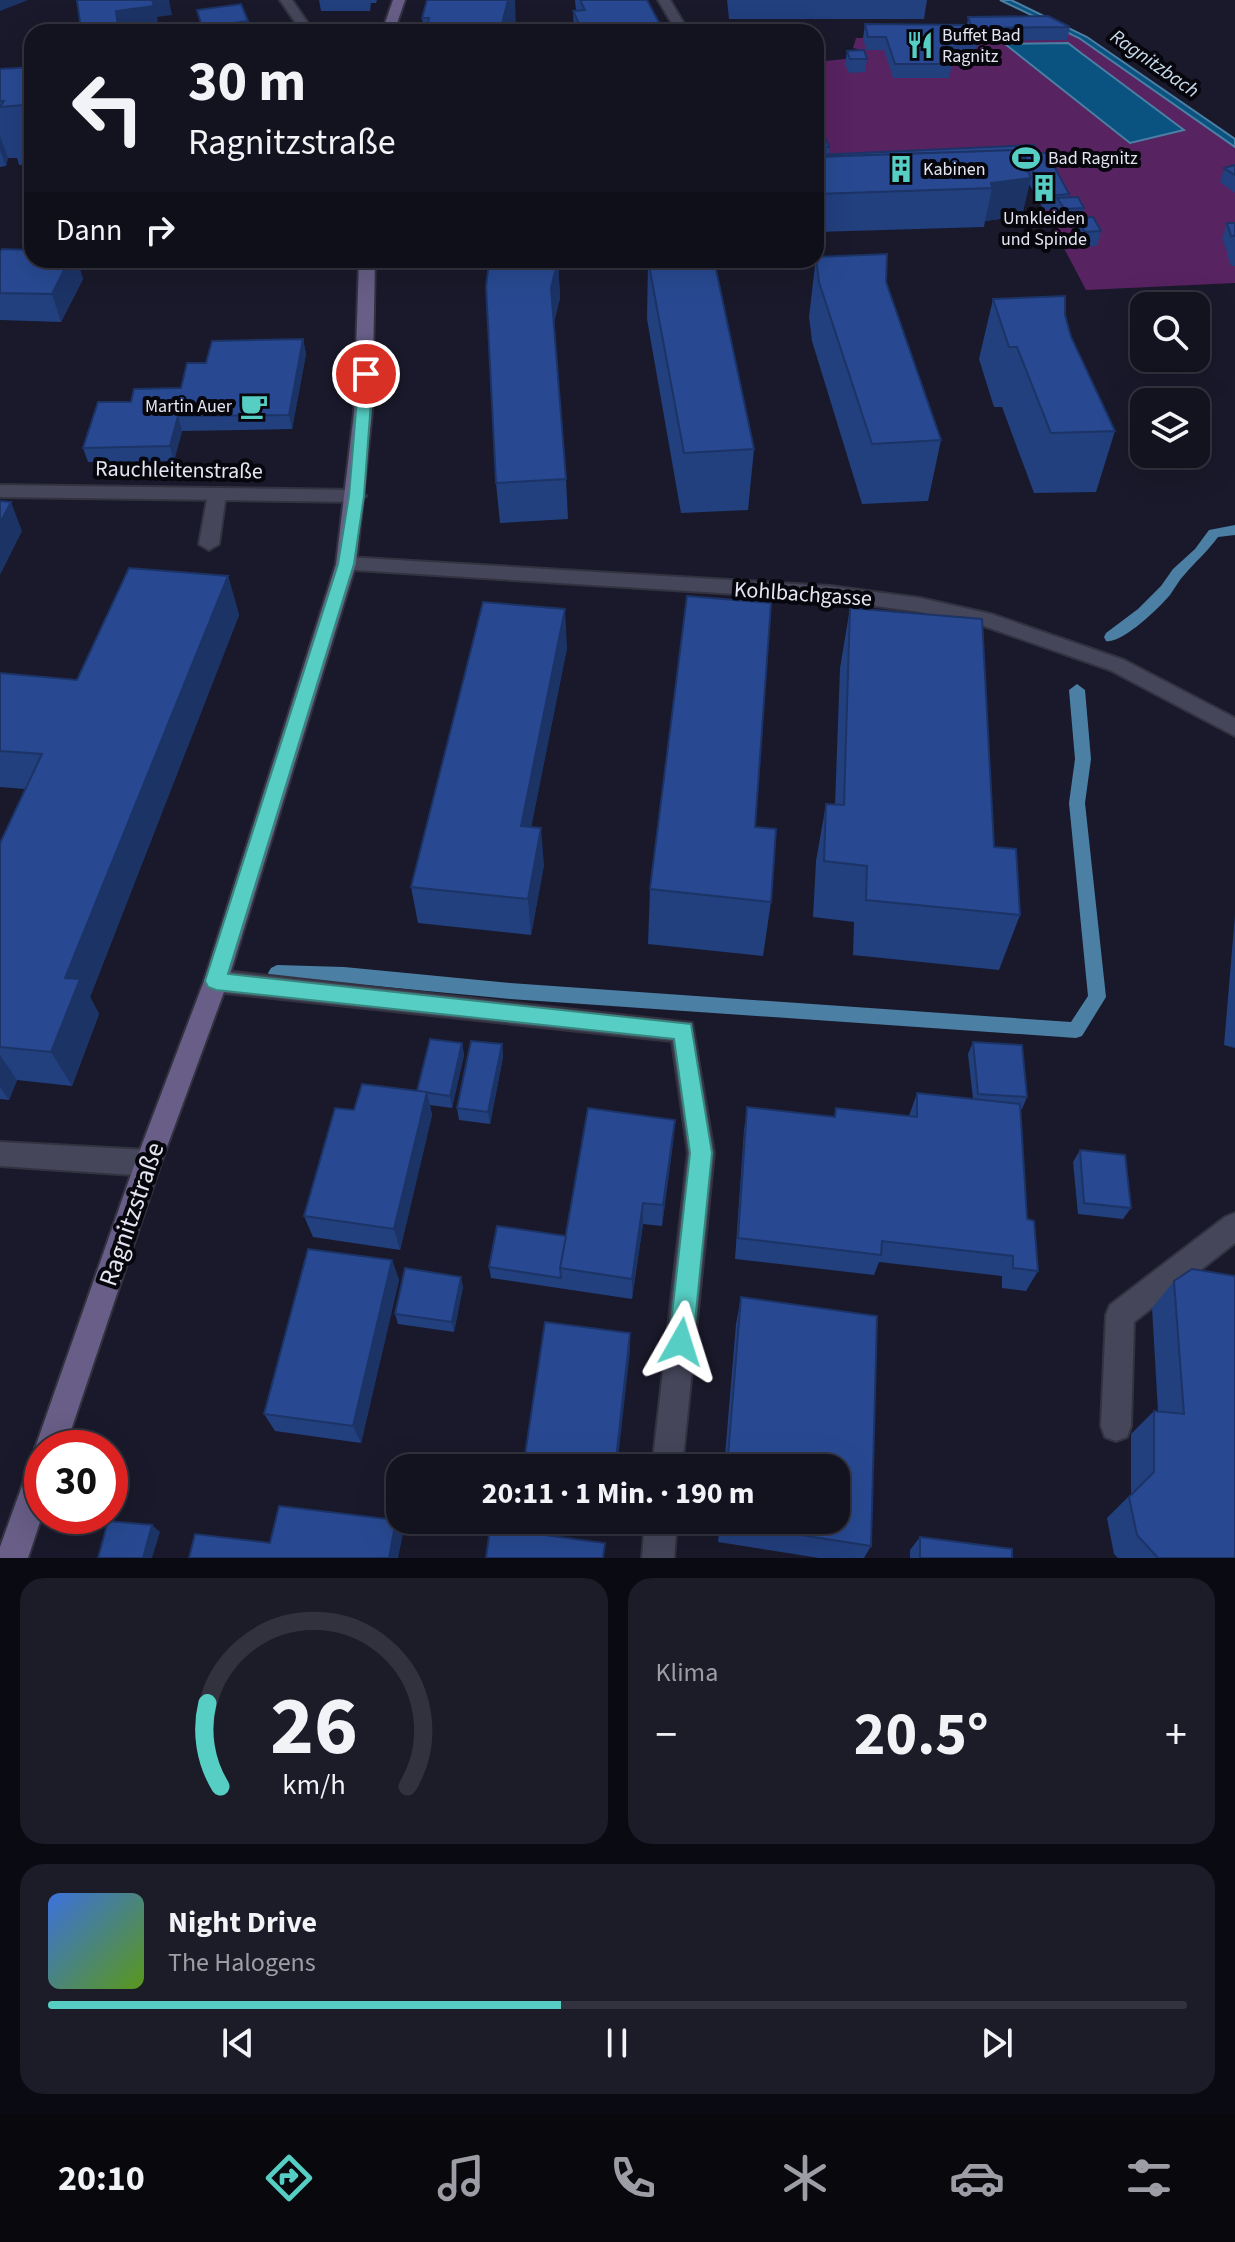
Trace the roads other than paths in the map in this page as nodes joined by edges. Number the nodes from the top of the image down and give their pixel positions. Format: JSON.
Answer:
{"nodes":[{"id":1,"x":286,"y":0,"type":"edge"},
{"id":2,"x":399,"y":0,"type":"edge"},
{"id":3,"x":664,"y":0,"type":"edge"},
{"id":4,"x":302,"y":24,"type":"edge"},
{"id":5,"x":391,"y":24,"type":"edge"},
{"id":6,"x":678,"y":24,"type":"edge"},
{"id":7,"x":367,"y":268,"type":"edge"},
{"id":8,"x":0,"y":491,"type":"edge"},
{"id":9,"x":217,"y":494,"type":"junction"},
{"id":10,"x":357,"y":496,"type":"junction"},
{"id":11,"x":209,"y":544,"type":"dead end"},
{"id":12,"x":346,"y":564,"type":"junction"},
{"id":13,"x":1235,"y":728,"type":"edge"},
{"id":14,"x":216,"y":981,"type":"junction"},
{"id":15,"x":0,"y":1154,"type":"edge"},
{"id":16,"x":148,"y":1163,"type":"junction"},
{"id":17,"x":1235,"y":1226,"type":"edge"},
{"id":18,"x":1116,"y":1426,"type":"dead end"},
{"id":19,"x":56,"y":1430,"type":"edge"},
{"id":20,"x":669,"y":1454,"type":"edge"},
{"id":21,"x":24,"y":1524,"type":"edge"},
{"id":22,"x":660,"y":1534,"type":"edge"},
{"id":23,"x":12,"y":1558,"type":"edge"},
{"id":24,"x":658,"y":1558,"type":"edge"}],
"edges":[{"from":1,"to":4,"type":"street"},
{"from":2,"to":5,"type":"main road"},
{"from":3,"to":6,"type":"street"},
{"from":7,"to":10,"type":"main road","name":"Ragnitzstraße"},
{"from":8,"to":9,"type":"street","name":"Rauchleitenstraße"},
{"from":9,"to":10,"type":"street","name":"Rauchleitenstraße"},
{"from":9,"to":11,"type":"street"},
{"from":10,"to":12,"type":"main road","name":"Ragnitzstraße"},
{"from":12,"to":13,"type":"street","name":"Kohlbachgasse"},
{"from":12,"to":14,"type":"main road","name":"Ragnitzstraße"},
{"from":14,"to":16,"type":"main road","name":"Ragnitzstraße"},
{"from":14,"to":20,"type":"street"},
{"from":15,"to":16,"type":"street"},
{"from":16,"to":19,"type":"main road","name":"Ragnitzstraße"},
{"from":17,"to":18,"type":"street"},
{"from":21,"to":23,"type":"main road"},
{"from":22,"to":24,"type":"street"}]}
